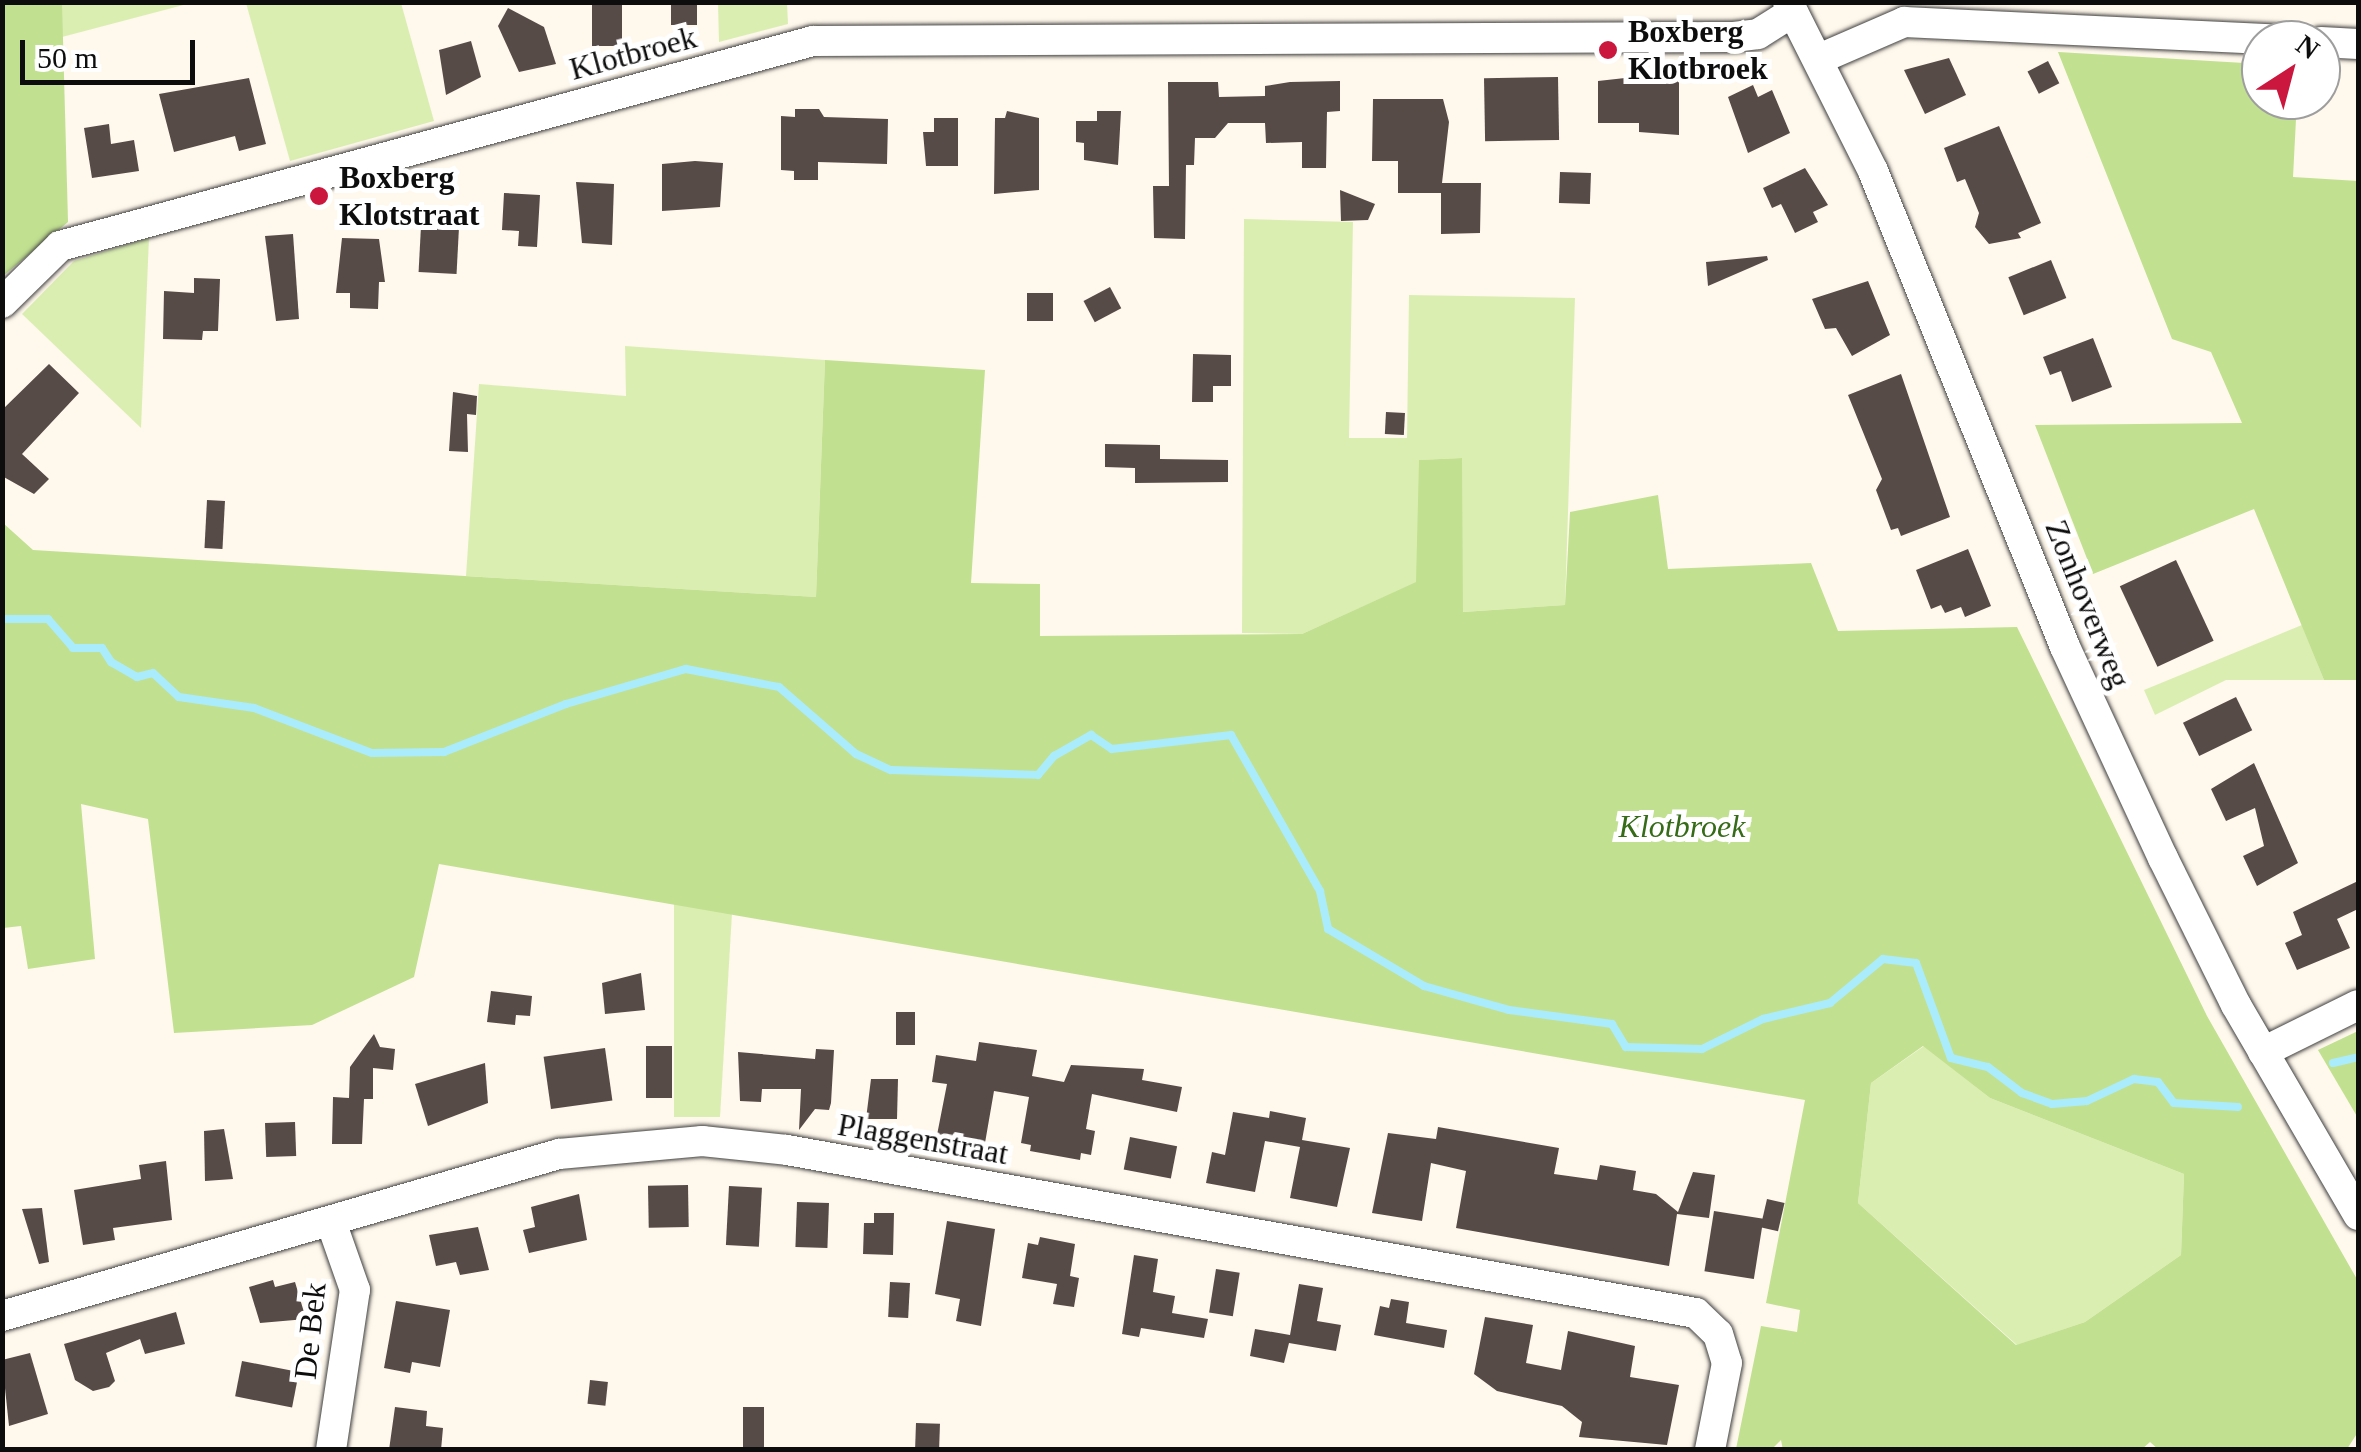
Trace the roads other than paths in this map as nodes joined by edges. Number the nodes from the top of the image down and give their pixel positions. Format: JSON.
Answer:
{"nodes":[{"id":1,"x":1791,"y":7,"type":"edge"},
{"id":2,"x":2241,"y":38,"type":"edge"},
{"id":3,"x":1819,"y":59,"type":"junction"},
{"id":4,"x":2,"y":303,"type":"edge"},
{"id":5,"x":2358,"y":1006,"type":"edge"},
{"id":6,"x":2263,"y":1052,"type":"junction"},
{"id":7,"x":2358,"y":1215,"type":"edge"},
{"id":8,"x":331,"y":1222,"type":"junction"},
{"id":9,"x":2,"y":1316,"type":"edge"},
{"id":10,"x":331,"y":1450,"type":"edge"},
{"id":11,"x":1710,"y":1450,"type":"edge"}],
"edges":[{"from":1,"to":3,"type":"street","name":"Zonhoverweg"},
{"from":1,"to":4,"type":"street","name":"Klotbroek"},
{"from":2,"to":3,"type":"street"},
{"from":3,"to":6,"type":"street","name":"Zonhoverweg"},
{"from":5,"to":6,"type":"street"},
{"from":6,"to":7,"type":"street","name":"Zonhoverweg"},
{"from":8,"to":9,"type":"street","name":"Plaggenstraat"},
{"from":8,"to":10,"type":"street","name":"De Bek"},
{"from":8,"to":11,"type":"street","name":"Plaggenstraat"}]}
